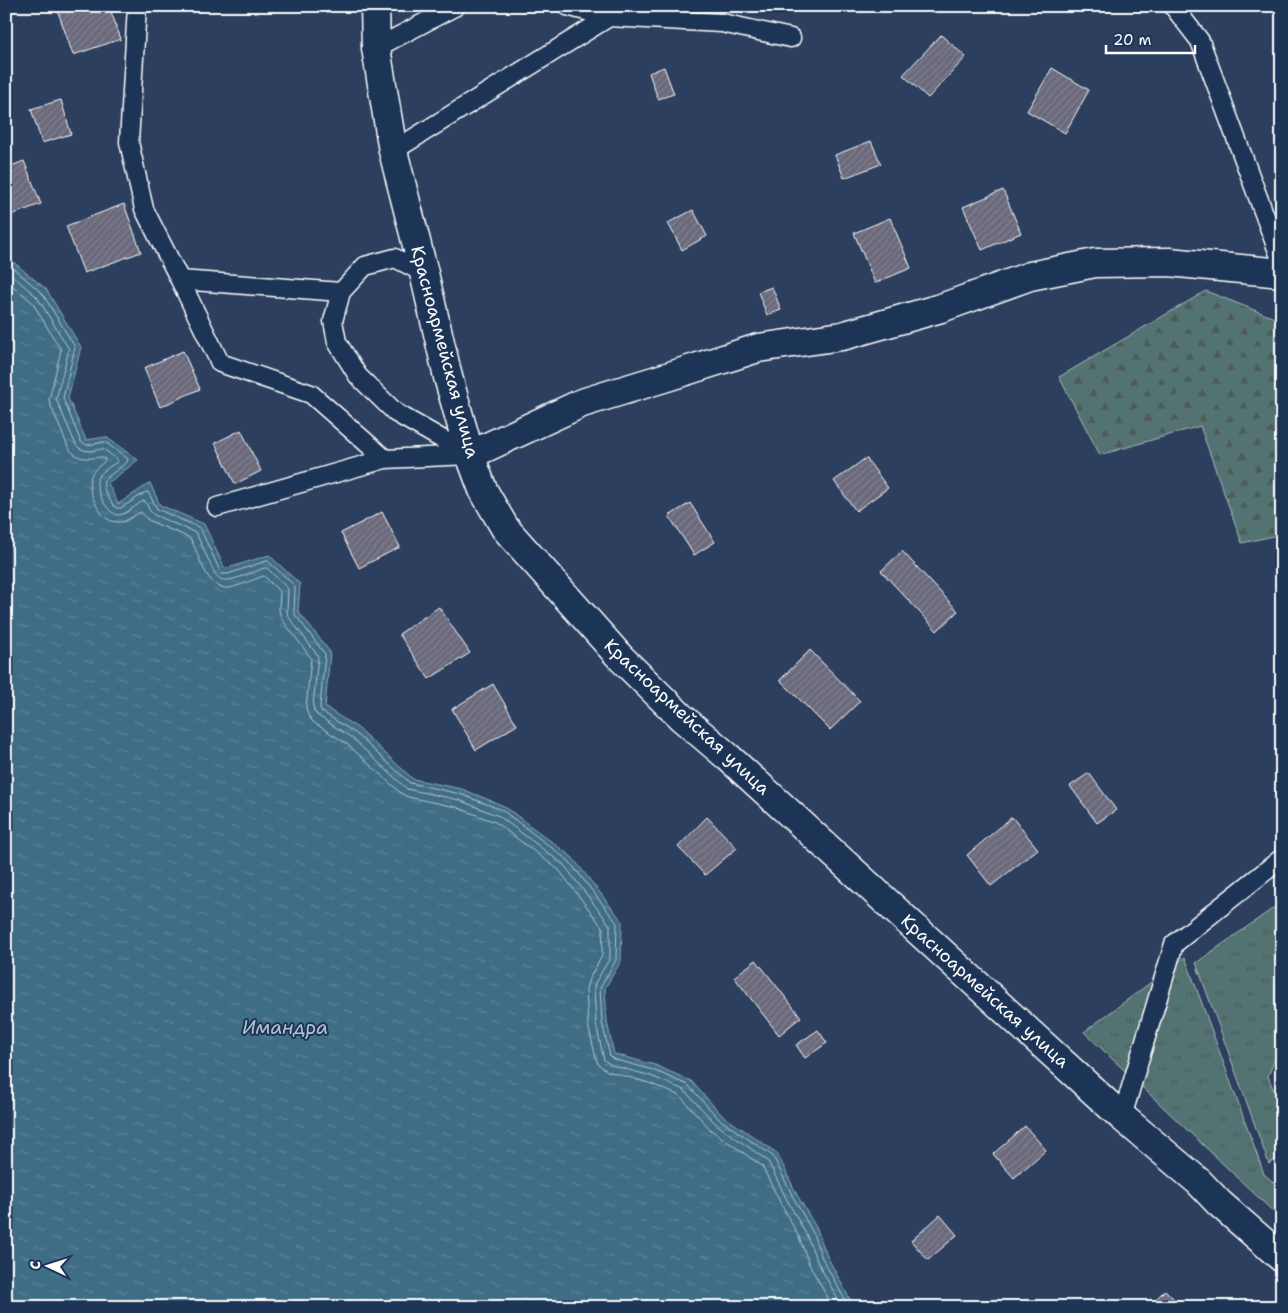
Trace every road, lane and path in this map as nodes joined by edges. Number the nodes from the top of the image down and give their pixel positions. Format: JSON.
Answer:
{"nodes":[{"id":1,"x":138,"y":6,"type":"edge"},
{"id":2,"x":376,"y":6,"type":"edge"},
{"id":3,"x":456,"y":6,"type":"edge"},
{"id":4,"x":567,"y":6,"type":"edge"},
{"id":5,"x":1174,"y":6,"type":"edge"},
{"id":6,"x":609,"y":18,"type":"junction"},
{"id":7,"x":791,"y":38,"type":"dead end"},
{"id":8,"x":376,"y":48,"type":"junction"},
{"id":9,"x":393,"y":151,"type":"junction"},
{"id":10,"x":1282,"y":262,"type":"edge"},
{"id":11,"x":424,"y":273,"type":"junction"},
{"id":12,"x":1282,"y":273,"type":"edge"},
{"id":13,"x":180,"y":280,"type":"junction"},
{"id":14,"x":341,"y":292,"type":"junction"},
{"id":15,"x":470,"y":455,"type":"junction"},
{"id":16,"x":385,"y":459,"type":"junction"},
{"id":17,"x":217,"y":507,"type":"dead end"},
{"id":18,"x":1282,"y":858,"type":"edge"},
{"id":19,"x":1122,"y":1117,"type":"junction"},
{"id":20,"x":1282,"y":1258,"type":"edge"}],
"edges":[{"from":1,"to":13,"type":"lane"},
{"from":2,"to":8,"type":"street","name":"Красноармейская улица"},
{"from":3,"to":8,"type":"lane"},
{"from":4,"to":6,"type":"lane"},
{"from":5,"to":10,"type":"lane"},
{"from":6,"to":7,"type":"lane"},
{"from":6,"to":9,"type":"lane"},
{"from":8,"to":9,"type":"street","name":"Красноармейская улица"},
{"from":9,"to":11,"type":"street","name":"Красноармейская улица"},
{"from":11,"to":14,"type":"lane"},
{"from":11,"to":15,"type":"street","name":"Красноармейская улица"},
{"from":12,"to":15,"type":"street"},
{"from":13,"to":14,"type":"lane"},
{"from":13,"to":16,"type":"lane"},
{"from":14,"to":15,"type":"lane"},
{"from":15,"to":16,"type":"lane"},
{"from":15,"to":19,"type":"street","name":"Красноармейская улица"},
{"from":16,"to":17,"type":"lane"},
{"from":18,"to":19,"type":"lane"},
{"from":19,"to":20,"type":"street","name":"Красноармейская улица"}]}
